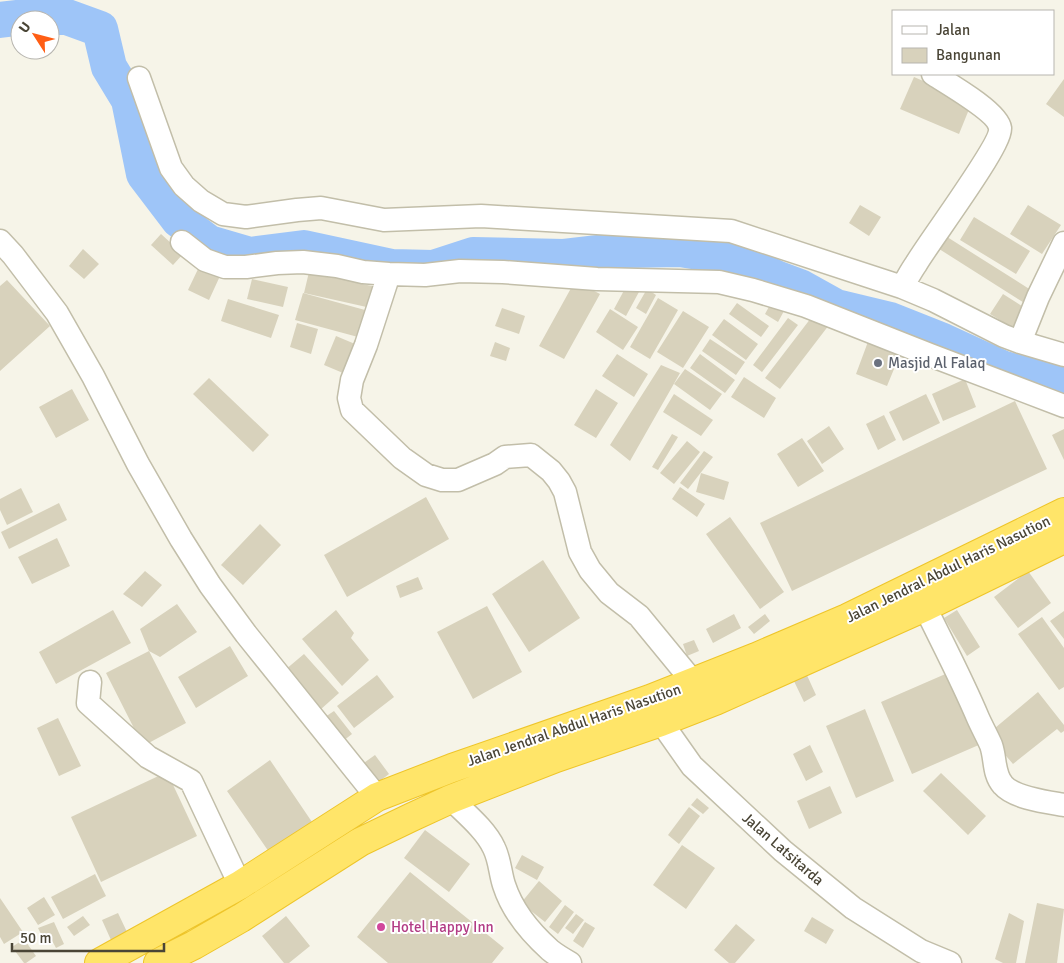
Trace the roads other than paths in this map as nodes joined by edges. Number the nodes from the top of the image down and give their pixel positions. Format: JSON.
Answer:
{"nodes":[{"id":1,"x":935,"y":75,"type":"edge"},
{"id":2,"x":139,"y":78,"type":"dead end"},
{"id":3,"x":0,"y":241,"type":"edge"},
{"id":4,"x":182,"y":242,"type":"dead end"},
{"id":5,"x":1064,"y":243,"type":"edge"},
{"id":6,"x":389,"y":274,"type":"junction"},
{"id":7,"x":902,"y":287,"type":"junction"},
{"id":8,"x":1020,"y":342,"type":"junction"},
{"id":9,"x":1064,"y":355,"type":"edge"},
{"id":10,"x":1064,"y":406,"type":"edge"},
{"id":11,"x":1064,"y":512,"type":"edge"},
{"id":12,"x":1064,"y":539,"type":"edge"},
{"id":13,"x":925,"y":607,"type":"junction"},
{"id":14,"x":90,"y":682,"type":"dead end"},
{"id":15,"x":694,"y":683,"type":"junction"},
{"id":16,"x":655,"y":711,"type":"junction"},
{"id":17,"x":377,"y":797,"type":"junction"},
{"id":18,"x":451,"y":799,"type":"junction"},
{"id":19,"x":1064,"y":805,"type":"edge"},
{"id":20,"x":240,"y":886,"type":"junction"},
{"id":21,"x":919,"y":957,"type":"edge"},
{"id":22,"x":99,"y":963,"type":"edge"},
{"id":23,"x":158,"y":963,"type":"edge"},
{"id":24,"x":570,"y":963,"type":"edge"},
{"id":25,"x":950,"y":963,"type":"edge"}],
"edges":[{"from":1,"to":7,"type":"street"},
{"from":2,"to":7,"type":"street"},
{"from":3,"to":17,"type":"street"},
{"from":4,"to":6,"type":"street"},
{"from":5,"to":8,"type":"street"},
{"from":6,"to":10,"type":"street"},
{"from":6,"to":15,"type":"street"},
{"from":7,"to":8,"type":"street"},
{"from":8,"to":9,"type":"street"},
{"from":11,"to":15,"type":"highway","name":"Jalan Jendral Abdul Haris Nasution"},
{"from":12,"to":13,"type":"highway","name":"Jalan Jendral Abdul Haris Nasution"},
{"from":13,"to":16,"type":"highway","name":"Jalan Jendral Abdul Haris Nasution"},
{"from":13,"to":19,"type":"street"},
{"from":14,"to":20,"type":"street"},
{"from":15,"to":16,"type":"highway","name":"Jalan Jendral Abdul Haris Nasution"},
{"from":16,"to":17,"type":"highway","name":"Jalan Jendral Abdul Haris Nasution"},
{"from":16,"to":18,"type":"highway","name":"Jalan Jendral Abdul Haris Nasution"},
{"from":16,"to":21,"type":"street","name":"Jalan Latsitarda"},
{"from":17,"to":20,"type":"highway","name":"Jalan Jendral Abdul Haris Nasution"},
{"from":18,"to":23,"type":"highway","name":"Jalan Jendral Abdul Haris Nasution"},
{"from":18,"to":24,"type":"street"},
{"from":20,"to":22,"type":"highway","name":"Jalan Jendral Abdul Haris Nasution"},
{"from":21,"to":25,"type":"street","name":"Jalan Latsitarda"}]}
